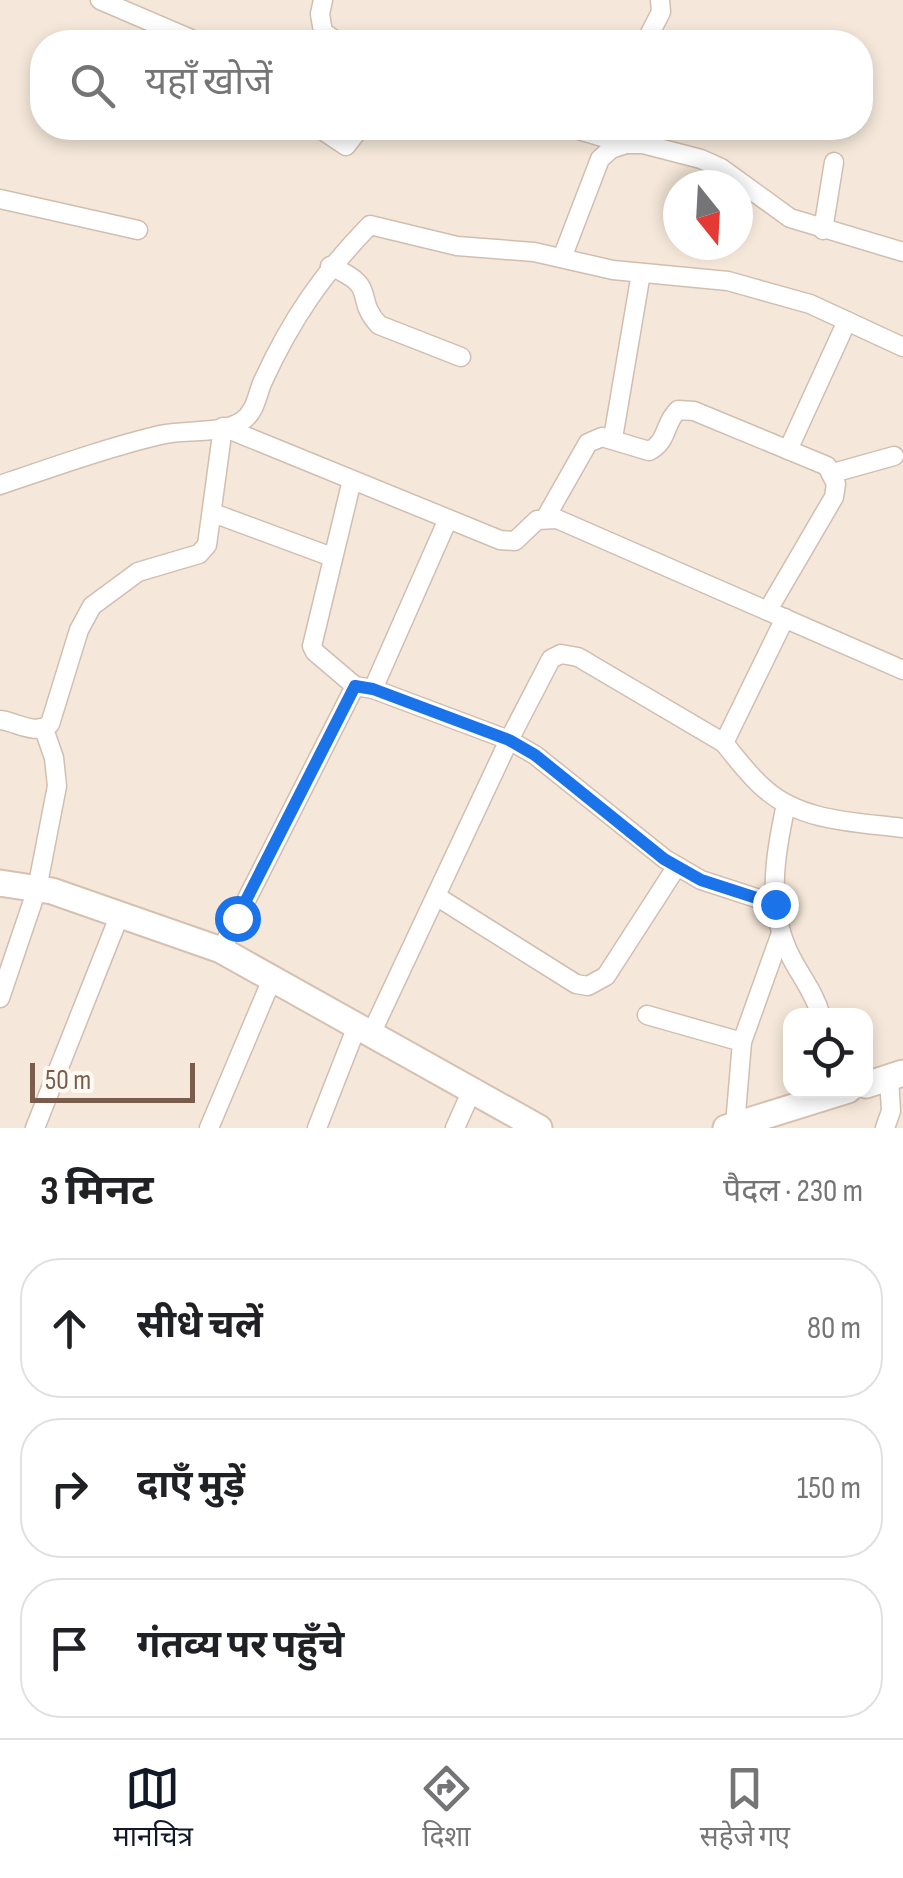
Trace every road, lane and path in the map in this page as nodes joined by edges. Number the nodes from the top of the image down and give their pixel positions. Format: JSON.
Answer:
{"nodes":[{"id":1,"x":100,"y":0,"type":"edge"},
{"id":2,"x":323,"y":0,"type":"edge"},
{"id":3,"x":660,"y":0,"type":"edge"},
{"id":4,"x":170,"y":30,"type":"edge"},
{"id":5,"x":324,"y":30,"type":"edge"},
{"id":6,"x":652,"y":30,"type":"edge"},
{"id":7,"x":612,"y":140,"type":"edge"},
{"id":8,"x":626,"y":144,"type":"junction"},
{"id":9,"x":834,"y":162,"type":"dead end"},
{"id":10,"x":0,"y":199,"type":"edge"},
{"id":11,"x":138,"y":230,"type":"dead end"},
{"id":12,"x":823,"y":230,"type":"junction"},
{"id":13,"x":903,"y":252,"type":"edge"},
{"id":14,"x":562,"y":258,"type":"junction"},
{"id":15,"x":330,"y":266,"type":"junction"},
{"id":16,"x":642,"y":272,"type":"junction"},
{"id":17,"x":848,"y":321,"type":"junction"},
{"id":18,"x":903,"y":347,"type":"edge"},
{"id":19,"x":461,"y":358,"type":"dead end"},
{"id":20,"x":223,"y":427,"type":"junction"},
{"id":21,"x":613,"y":438,"type":"junction"},
{"id":22,"x":788,"y":450,"type":"junction"},
{"id":23,"x":894,"y":456,"type":"dead end"},
{"id":24,"x":833,"y":473,"type":"junction"},
{"id":25,"x":352,"y":480,"type":"junction"},
{"id":26,"x":0,"y":484,"type":"edge"},
{"id":27,"x":212,"y":513,"type":"junction"},
{"id":28,"x":546,"y":517,"type":"junction"},
{"id":29,"x":448,"y":520,"type":"junction"},
{"id":30,"x":332,"y":558,"type":"junction"},
{"id":31,"x":776,"y":614,"type":"junction"},
{"id":32,"x":903,"y":670,"type":"edge"},
{"id":33,"x":364,"y":688,"type":"junction"},
{"id":34,"x":0,"y":720,"type":"edge"},
{"id":35,"x":44,"y":729,"type":"junction"},
{"id":36,"x":509,"y":740,"type":"junction"},
{"id":37,"x":724,"y":743,"type":"junction"},
{"id":38,"x":786,"y":804,"type":"junction"},
{"id":39,"x":903,"y":828,"type":"edge"},
{"id":40,"x":677,"y":866,"type":"junction"},
{"id":41,"x":0,"y":883,"type":"edge"},
{"id":42,"x":37,"y":889,"type":"junction"},
{"id":43,"x":436,"y":896,"type":"junction"},
{"id":44,"x":775,"y":904,"type":"junction"},
{"id":45,"x":120,"y":914,"type":"junction"},
{"id":46,"x":782,"y":932,"type":"junction"},
{"id":47,"x":221,"y":950,"type":"junction"},
{"id":48,"x":272,"y":978,"type":"junction"},
{"id":49,"x":0,"y":998,"type":"edge"},
{"id":50,"x":818,"y":1008,"type":"edge"},
{"id":51,"x":647,"y":1015,"type":"dead end"},
{"id":52,"x":364,"y":1030,"type":"junction"},
{"id":53,"x":742,"y":1042,"type":"junction"},
{"id":54,"x":886,"y":1079,"type":"edge"},
{"id":55,"x":472,"y":1090,"type":"junction"},
{"id":56,"x":819,"y":1098,"type":"edge"},
{"id":57,"x":730,"y":1126,"type":"edge"},
{"id":58,"x":35,"y":1128,"type":"edge"},
{"id":59,"x":209,"y":1128,"type":"edge"},
{"id":60,"x":317,"y":1128,"type":"edge"},
{"id":61,"x":455,"y":1128,"type":"edge"},
{"id":62,"x":539,"y":1128,"type":"edge"},
{"id":63,"x":885,"y":1128,"type":"edge"}],
"edges":[{"from":1,"to":4,"type":"street"},
{"from":2,"to":5,"type":"street"},
{"from":3,"to":6,"type":"street"},
{"from":7,"to":8,"type":"street"},
{"from":8,"to":12,"type":"street"},
{"from":8,"to":14,"type":"street"},
{"from":9,"to":12,"type":"street"},
{"from":10,"to":11,"type":"street"},
{"from":12,"to":13,"type":"street"},
{"from":14,"to":15,"type":"street"},
{"from":14,"to":16,"type":"street"},
{"from":15,"to":19,"type":"street"},
{"from":15,"to":20,"type":"street"},
{"from":16,"to":17,"type":"street"},
{"from":16,"to":21,"type":"street"},
{"from":17,"to":18,"type":"street"},
{"from":17,"to":22,"type":"street"},
{"from":20,"to":25,"type":"street"},
{"from":20,"to":26,"type":"street"},
{"from":20,"to":27,"type":"street"},
{"from":21,"to":22,"type":"street"},
{"from":21,"to":28,"type":"street"},
{"from":22,"to":24,"type":"street"},
{"from":23,"to":24,"type":"street"},
{"from":24,"to":31,"type":"street"},
{"from":25,"to":29,"type":"street"},
{"from":25,"to":30,"type":"street"},
{"from":27,"to":30,"type":"street"},
{"from":27,"to":35,"type":"street"},
{"from":28,"to":29,"type":"street"},
{"from":28,"to":31,"type":"street"},
{"from":29,"to":33,"type":"street"},
{"from":30,"to":33,"type":"street"},
{"from":31,"to":32,"type":"street"},
{"from":31,"to":37,"type":"street"},
{"from":33,"to":36,"type":"street"},
{"from":33,"to":47,"type":"street"},
{"from":34,"to":35,"type":"street"},
{"from":35,"to":42,"type":"street"},
{"from":36,"to":37,"type":"street"},
{"from":36,"to":40,"type":"street"},
{"from":36,"to":43,"type":"street"},
{"from":37,"to":38,"type":"street"},
{"from":38,"to":39,"type":"street"},
{"from":38,"to":44,"type":"street"},
{"from":40,"to":43,"type":"street"},
{"from":40,"to":44,"type":"street"},
{"from":41,"to":42,"type":"street"},
{"from":42,"to":45,"type":"street"},
{"from":42,"to":49,"type":"street"},
{"from":43,"to":52,"type":"street"},
{"from":44,"to":46,"type":"street"},
{"from":45,"to":47,"type":"street"},
{"from":45,"to":58,"type":"street"},
{"from":46,"to":50,"type":"street"},
{"from":46,"to":53,"type":"street"},
{"from":47,"to":48,"type":"street"},
{"from":48,"to":52,"type":"street"},
{"from":48,"to":59,"type":"street"},
{"from":51,"to":53,"type":"street"},
{"from":52,"to":55,"type":"street"},
{"from":52,"to":60,"type":"street"},
{"from":53,"to":57,"type":"street"},
{"from":54,"to":63,"type":"street"},
{"from":55,"to":61,"type":"street"},
{"from":55,"to":62,"type":"street"},
{"from":56,"to":57,"type":"street"}]}
